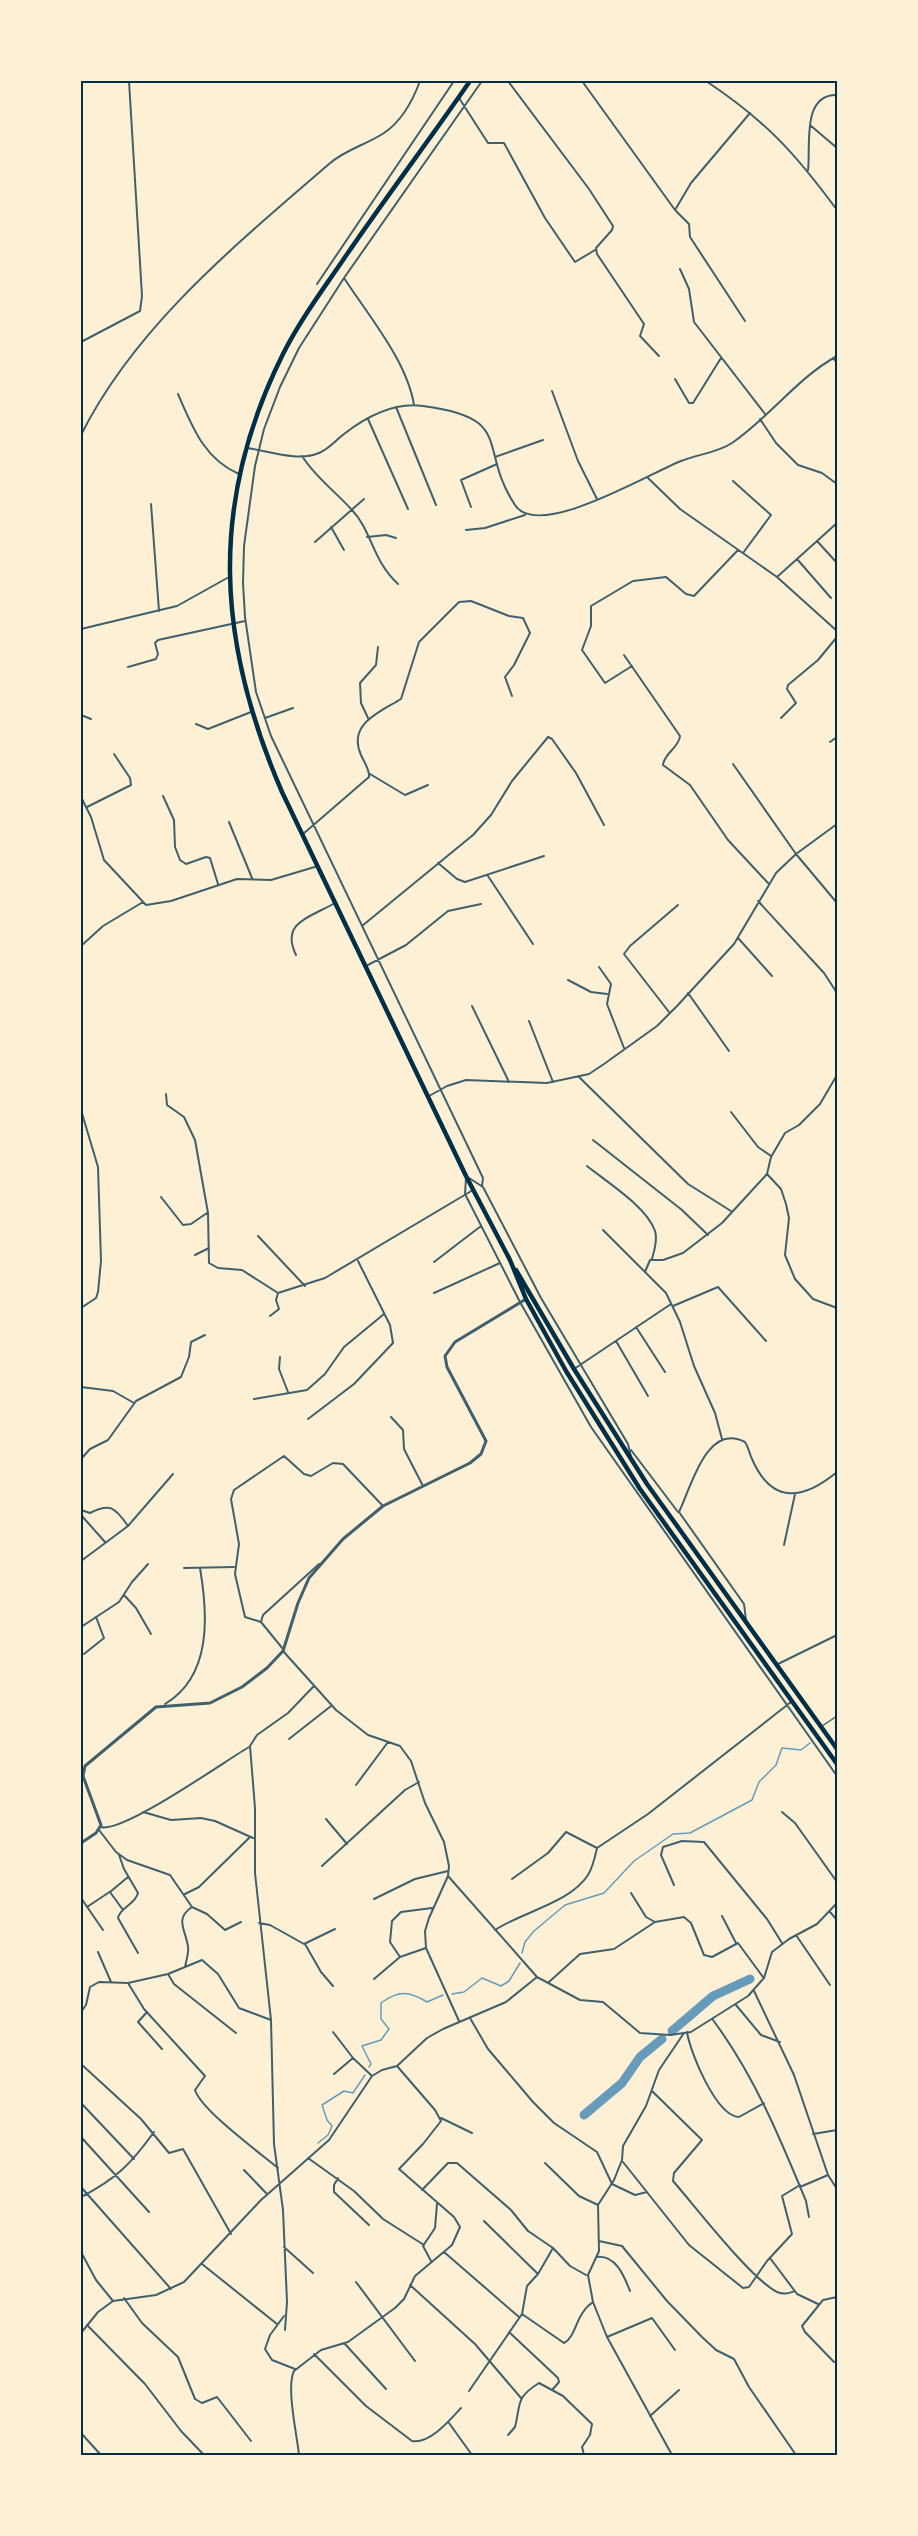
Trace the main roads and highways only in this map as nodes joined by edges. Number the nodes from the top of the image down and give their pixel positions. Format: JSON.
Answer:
{"nodes":[{"id":1,"x":470,"y":81,"type":"edge"},
{"id":2,"x":523,"y":1285,"type":"junction"},
{"id":3,"x":836,"y":1748,"type":"edge"},
{"id":4,"x":837,"y":1764,"type":"edge"}],
"edges":[{"from":1,"to":2,"type":"highway"},
{"from":2,"to":3,"type":"highway"},
{"from":2,"to":4,"type":"highway"}]}
